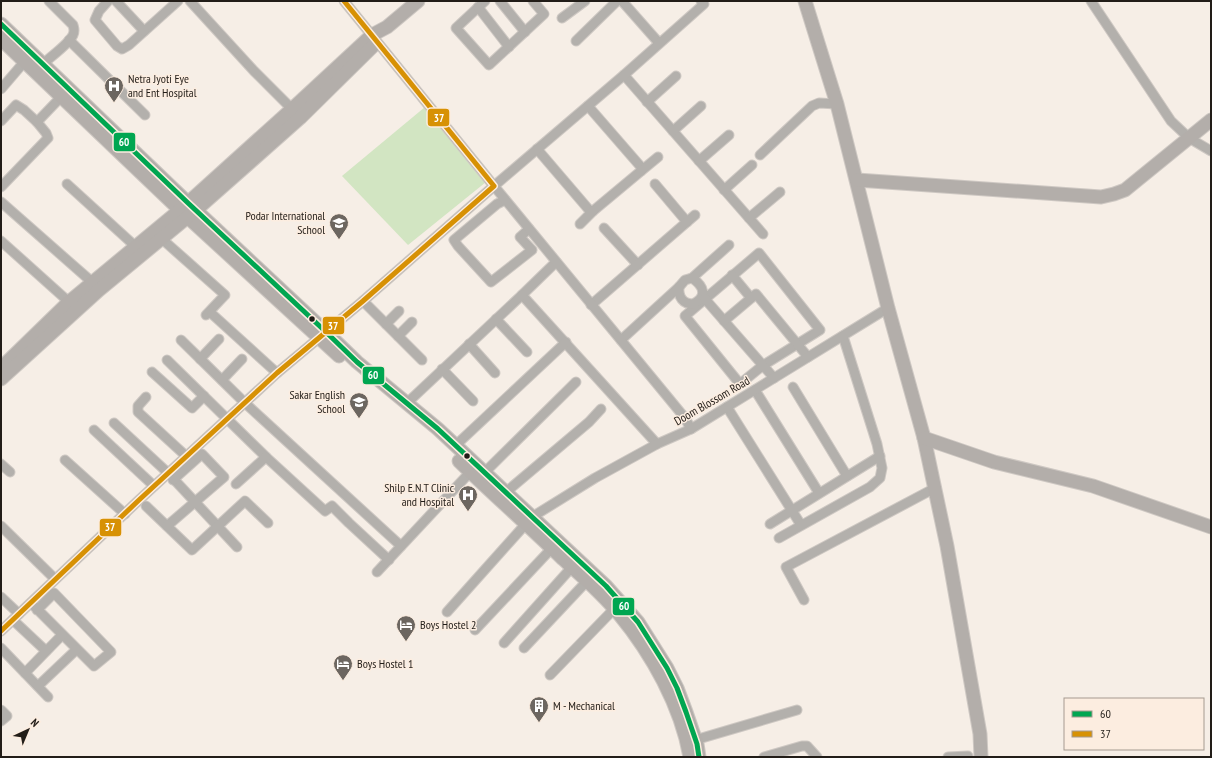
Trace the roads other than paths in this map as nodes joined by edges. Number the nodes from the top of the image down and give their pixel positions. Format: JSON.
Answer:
{"nodes":[{"id":1,"x":49,"y":1,"type":"edge"},
{"id":2,"x":108,"y":1,"type":"edge"},
{"id":3,"x":116,"y":1,"type":"edge"},
{"id":4,"x":190,"y":1,"type":"edge"},
{"id":5,"x":344,"y":1,"type":"edge"},
{"id":6,"x":418,"y":1,"type":"edge"},
{"id":7,"x":500,"y":1,"type":"edge"},
{"id":8,"x":533,"y":1,"type":"edge"},
{"id":9,"x":585,"y":1,"type":"edge"},
{"id":10,"x":617,"y":1,"type":"edge"},
{"id":11,"x":622,"y":1,"type":"edge"},
{"id":12,"x":805,"y":1,"type":"edge"},
{"id":13,"x":1091,"y":1,"type":"edge"},
{"id":14,"x":176,"y":2,"type":"edge"},
{"id":15,"x":704,"y":2,"type":"edge"},
{"id":16,"x":481,"y":4,"type":"edge"},
{"id":17,"x":562,"y":18,"type":"dead end"},
{"id":18,"x":1,"y":24,"type":"edge"},
{"id":19,"x":144,"y":31,"type":"junction"},
{"id":20,"x":525,"y":32,"type":"junction"},
{"id":21,"x":1,"y":38,"type":"edge"},
{"id":22,"x":375,"y":38,"type":"junction"},
{"id":23,"x":69,"y":40,"type":"junction"},
{"id":24,"x":576,"y":41,"type":"dead end"},
{"id":25,"x":659,"y":43,"type":"junction"},
{"id":26,"x":510,"y":47,"type":"junction"},
{"id":27,"x":25,"y":61,"type":"junction"},
{"id":28,"x":43,"y":64,"type":"junction"},
{"id":29,"x":624,"y":75,"type":"junction"},
{"id":30,"x":676,"y":76,"type":"dead end"},
{"id":31,"x":1,"y":89,"type":"edge"},
{"id":32,"x":61,"y":96,"type":"junction"},
{"id":33,"x":647,"y":102,"type":"junction"},
{"id":34,"x":837,"y":104,"type":"junction"},
{"id":35,"x":588,"y":106,"type":"junction"},
{"id":36,"x":701,"y":106,"type":"dead end"},
{"id":37,"x":292,"y":110,"type":"junction"},
{"id":38,"x":145,"y":115,"type":"dead end"},
{"id":39,"x":1211,"y":120,"type":"edge"},
{"id":40,"x":1,"y":121,"type":"edge"},
{"id":41,"x":37,"y":122,"type":"junction"},
{"id":42,"x":673,"y":131,"type":"junction"},
{"id":43,"x":729,"y":135,"type":"dead end"},
{"id":44,"x":1189,"y":138,"type":"junction"},
{"id":45,"x":537,"y":149,"type":"junction"},
{"id":46,"x":1211,"y":151,"type":"edge"},
{"id":47,"x":760,"y":155,"type":"dead end"},
{"id":48,"x":658,"y":157,"type":"dead end"},
{"id":49,"x":699,"y":161,"type":"junction"},
{"id":50,"x":752,"y":165,"type":"dead end"},
{"id":51,"x":641,"y":171,"type":"junction"},
{"id":52,"x":857,"y":180,"type":"junction"},
{"id":53,"x":66,"y":184,"type":"dead end"},
{"id":54,"x":655,"y":184,"type":"dead end"},
{"id":55,"x":494,"y":186,"type":"junction"},
{"id":56,"x":1,"y":187,"type":"edge"},
{"id":57,"x":724,"y":190,"type":"junction"},
{"id":58,"x":780,"y":192,"type":"dead end"},
{"id":59,"x":505,"y":200,"type":"junction"},
{"id":60,"x":1,"y":202,"type":"edge"},
{"id":61,"x":188,"y":210,"type":"junction"},
{"id":62,"x":593,"y":212,"type":"junction"},
{"id":63,"x":695,"y":215,"type":"dead end"},
{"id":64,"x":749,"y":218,"type":"junction"},
{"id":65,"x":687,"y":222,"type":"junction"},
{"id":66,"x":580,"y":224,"type":"dead end"},
{"id":67,"x":604,"y":228,"type":"dead end"},
{"id":68,"x":529,"y":229,"type":"junction"},
{"id":69,"x":763,"y":234,"type":"dead end"},
{"id":70,"x":162,"y":239,"type":"junction"},
{"id":71,"x":1,"y":241,"type":"edge"},
{"id":72,"x":729,"y":245,"type":"dead end"},
{"id":73,"x":135,"y":246,"type":"junction"},
{"id":74,"x":556,"y":262,"type":"junction"},
{"id":75,"x":638,"y":265,"type":"junction"},
{"id":76,"x":732,"y":275,"type":"junction"},
{"id":77,"x":692,"y":278,"type":"junction"},
{"id":78,"x":92,"y":282,"type":"junction"},
{"id":79,"x":679,"y":288,"type":"junction"},
{"id":80,"x":522,"y":295,"type":"junction"},
{"id":81,"x":751,"y":298,"type":"junction"},
{"id":82,"x":705,"y":299,"type":"junction"},
{"id":83,"x":363,"y":301,"type":"junction"},
{"id":84,"x":69,"y":302,"type":"junction"},
{"id":85,"x":591,"y":305,"type":"junction"},
{"id":86,"x":888,"y":308,"type":"junction"},
{"id":87,"x":399,"y":311,"type":"dead end"},
{"id":88,"x":496,"y":319,"type":"junction"},
{"id":89,"x":724,"y":321,"type":"junction"},
{"id":90,"x":412,"y":322,"type":"dead end"},
{"id":91,"x":386,"y":324,"type":"junction"},
{"id":92,"x":323,"y":335,"type":"junction"},
{"id":93,"x":398,"y":336,"type":"junction"},
{"id":94,"x":843,"y":336,"type":"junction"},
{"id":95,"x":219,"y":339,"type":"dead end"},
{"id":96,"x":181,"y":340,"type":"dead end"},
{"id":97,"x":621,"y":340,"type":"junction"},
{"id":98,"x":566,"y":342,"type":"junction"},
{"id":99,"x":468,"y":344,"type":"junction"},
{"id":100,"x":798,"y":344,"type":"junction"},
{"id":101,"x":527,"y":352,"type":"dead end"},
{"id":102,"x":808,"y":357,"type":"junction"},
{"id":103,"x":200,"y":359,"type":"junction"},
{"id":104,"x":242,"y":359,"type":"dead end"},
{"id":105,"x":167,"y":360,"type":"dead end"},
{"id":106,"x":422,"y":360,"type":"dead end"},
{"id":107,"x":762,"y":366,"type":"junction"},
{"id":108,"x":1,"y":368,"type":"edge"},
{"id":109,"x":442,"y":369,"type":"junction"},
{"id":110,"x":152,"y":372,"type":"dead end"},
{"id":111,"x":277,"y":373,"type":"junction"},
{"id":112,"x":495,"y":373,"type":"dead end"},
{"id":113,"x":774,"y":378,"type":"junction"},
{"id":114,"x":1,"y":379,"type":"edge"},
{"id":115,"x":222,"y":380,"type":"junction"},
{"id":116,"x":576,"y":382,"type":"dead end"},
{"id":117,"x":793,"y":387,"type":"dead end"},
{"id":118,"x":755,"y":390,"type":"junction"},
{"id":119,"x":204,"y":396,"type":"junction"},
{"id":120,"x":146,"y":397,"type":"dead end"},
{"id":121,"x":473,"y":401,"type":"dead end"},
{"id":122,"x":245,"y":403,"type":"junction"},
{"id":123,"x":404,"y":406,"type":"junction"},
{"id":124,"x":727,"y":407,"type":"junction"},
{"id":125,"x":601,"y":409,"type":"dead end"},
{"id":126,"x":227,"y":419,"type":"junction"},
{"id":127,"x":114,"y":423,"type":"dead end"},
{"id":128,"x":691,"y":429,"type":"junction"},
{"id":129,"x":94,"y":430,"type":"dead end"},
{"id":130,"x":924,"y":438,"type":"junction"},
{"id":131,"x":657,"y":444,"type":"junction"},
{"id":132,"x":456,"y":445,"type":"junction"},
{"id":133,"x":186,"y":456,"type":"junction"},
{"id":134,"x":880,"y":456,"type":"junction"},
{"id":135,"x":266,"y":457,"type":"junction"},
{"id":136,"x":65,"y":460,"type":"dead end"},
{"id":137,"x":1,"y":464,"type":"edge"},
{"id":138,"x":477,"y":470,"type":"junction"},
{"id":139,"x":10,"y":472,"type":"dead end"},
{"id":140,"x":171,"y":476,"type":"junction"},
{"id":141,"x":847,"y":476,"type":"junction"},
{"id":142,"x":236,"y":484,"type":"dead end"},
{"id":143,"x":154,"y":486,"type":"junction"},
{"id":144,"x":935,"y":488,"type":"junction"},
{"id":145,"x":506,"y":492,"type":"junction"},
{"id":146,"x":819,"y":493,"type":"junction"},
{"id":147,"x":195,"y":502,"type":"junction"},
{"id":148,"x":146,"y":506,"type":"dead end"},
{"id":149,"x":792,"y":510,"type":"junction"},
{"id":150,"x":124,"y":514,"type":"junction"},
{"id":151,"x":529,"y":520,"type":"junction"},
{"id":152,"x":268,"y":523,"type":"dead end"},
{"id":153,"x":770,"y":524,"type":"dead end"},
{"id":154,"x":801,"y":524,"type":"junction"},
{"id":155,"x":1,"y":526,"type":"edge"},
{"id":156,"x":167,"y":526,"type":"junction"},
{"id":157,"x":217,"y":526,"type":"junction"},
{"id":158,"x":1211,"y":527,"type":"edge"},
{"id":159,"x":779,"y":538,"type":"dead end"},
{"id":160,"x":402,"y":546,"type":"junction"},
{"id":161,"x":237,"y":547,"type":"dead end"},
{"id":162,"x":552,"y":548,"type":"junction"},
{"id":163,"x":389,"y":560,"type":"junction"},
{"id":164,"x":572,"y":567,"type":"junction"},
{"id":165,"x":377,"y":572,"type":"dead end"},
{"id":166,"x":55,"y":579,"type":"junction"},
{"id":167,"x":587,"y":581,"type":"junction"},
{"id":168,"x":1,"y":597,"type":"edge"},
{"id":169,"x":804,"y":600,"type":"dead end"},
{"id":170,"x":31,"y":602,"type":"junction"},
{"id":171,"x":38,"y":610,"type":"junction"},
{"id":172,"x":620,"y":610,"type":"junction"},
{"id":173,"x":447,"y":612,"type":"dead end"},
{"id":174,"x":16,"y":617,"type":"junction"},
{"id":175,"x":475,"y":630,"type":"dead end"},
{"id":176,"x":1,"y":631,"type":"edge"},
{"id":177,"x":62,"y":635,"type":"junction"},
{"id":178,"x":504,"y":643,"type":"dead end"},
{"id":179,"x":524,"y":648,"type":"dead end"},
{"id":180,"x":2,"y":650,"type":"edge"},
{"id":181,"x":76,"y":650,"type":"junction"},
{"id":182,"x":46,"y":651,"type":"junction"},
{"id":183,"x":25,"y":673,"type":"junction"},
{"id":184,"x":550,"y":675,"type":"dead end"},
{"id":185,"x":38,"y":686,"type":"junction"},
{"id":186,"x":48,"y":697,"type":"dead end"},
{"id":187,"x":1,"y":710,"type":"edge"},
{"id":188,"x":797,"y":710,"type":"dead end"},
{"id":189,"x":1,"y":721,"type":"edge"},
{"id":190,"x":694,"y":749,"type":"edge"},
{"id":191,"x":968,"y":756,"type":"edge"},
{"id":192,"x":766,"y":757,"type":"edge"},
{"id":193,"x":818,"y":757,"type":"edge"},
{"id":194,"x":948,"y":757,"type":"edge"},
{"id":195,"x":981,"y":757,"type":"edge"}],
"edges":[{"from":1,"to":23,"type":"street"},
{"from":2,"to":19,"type":"street"},
{"from":3,"to":19,"type":"street"},
{"from":4,"to":37,"type":"street"},
{"from":5,"to":22,"type":"street"},
{"from":6,"to":22,"type":"street"},
{"from":7,"to":20,"type":"street"},
{"from":8,"to":20,"type":"street"},
{"from":9,"to":17,"type":"street"},
{"from":10,"to":24,"type":"street"},
{"from":11,"to":25,"type":"street"},
{"from":12,"to":34,"type":"street"},
{"from":13,"to":44,"type":"street"},
{"from":14,"to":19,"type":"street"},
{"from":15,"to":25,"type":"street"},
{"from":16,"to":26,"type":"street"},
{"from":16,"to":26,"type":"street"},
{"from":18,"to":28,"type":"street"},
{"from":20,"to":26,"type":"street"},
{"from":21,"to":27,"type":"street"},
{"from":22,"to":37,"type":"street"},
{"from":22,"to":55,"type":"street"},
{"from":22,"to":61,"type":"street"},
{"from":23,"to":28,"type":"street"},
{"from":23,"to":38,"type":"street"},
{"from":25,"to":29,"type":"street"},
{"from":27,"to":31,"type":"street"},
{"from":27,"to":32,"type":"street"},
{"from":28,"to":61,"type":"street"},
{"from":29,"to":33,"type":"street"},
{"from":29,"to":35,"type":"street"},
{"from":30,"to":33,"type":"street"},
{"from":32,"to":41,"type":"street"},
{"from":32,"to":61,"type":"street"},
{"from":33,"to":42,"type":"street"},
{"from":34,"to":47,"type":"street"},
{"from":34,"to":52,"type":"street"},
{"from":35,"to":45,"type":"street"},
{"from":35,"to":51,"type":"street"},
{"from":36,"to":42,"type":"street"},
{"from":37,"to":61,"type":"street"},
{"from":39,"to":44,"type":"street"},
{"from":40,"to":41,"type":"street"},
{"from":41,"to":56,"type":"street"},
{"from":42,"to":49,"type":"street"},
{"from":43,"to":49,"type":"street"},
{"from":44,"to":46,"type":"street"},
{"from":44,"to":52,"type":"street"},
{"from":45,"to":55,"type":"street"},
{"from":45,"to":62,"type":"street"},
{"from":48,"to":51,"type":"street"},
{"from":49,"to":57,"type":"street"},
{"from":50,"to":57,"type":"street"},
{"from":51,"to":62,"type":"street"},
{"from":52,"to":86,"type":"street"},
{"from":53,"to":73,"type":"street"},
{"from":54,"to":65,"type":"street"},
{"from":55,"to":59,"type":"street"},
{"from":55,"to":83,"type":"street"},
{"from":57,"to":64,"type":"street"},
{"from":58,"to":64,"type":"street"},
{"from":59,"to":68,"type":"street"},
{"from":59,"to":68,"type":"street"},
{"from":60,"to":78,"type":"street"},
{"from":61,"to":70,"type":"street"},
{"from":61,"to":73,"type":"street"},
{"from":61,"to":92,"type":"street"},
{"from":62,"to":66,"type":"street"},
{"from":63,"to":65,"type":"street"},
{"from":64,"to":69,"type":"street"},
{"from":65,"to":75,"type":"street"},
{"from":67,"to":75,"type":"street"},
{"from":68,"to":74,"type":"street"},
{"from":70,"to":111,"type":"street"},
{"from":70,"to":114,"type":"street"},
{"from":71,"to":84,"type":"street"},
{"from":72,"to":77,"type":"street"},
{"from":73,"to":78,"type":"street"},
{"from":74,"to":80,"type":"street"},
{"from":74,"to":85,"type":"street"},
{"from":75,"to":85,"type":"street"},
{"from":76,"to":81,"type":"street"},
{"from":76,"to":82,"type":"street"},
{"from":76,"to":100,"type":"street"},
{"from":77,"to":79,"type":"street"},
{"from":77,"to":79,"type":"street"},
{"from":78,"to":84,"type":"street"},
{"from":79,"to":97,"type":"street"},
{"from":80,"to":88,"type":"street"},
{"from":80,"to":98,"type":"street"},
{"from":81,"to":89,"type":"street"},
{"from":81,"to":100,"type":"street"},
{"from":82,"to":89,"type":"street"},
{"from":82,"to":107,"type":"street"},
{"from":83,"to":91,"type":"street"},
{"from":83,"to":92,"type":"street"},
{"from":84,"to":108,"type":"street"},
{"from":85,"to":97,"type":"street"},
{"from":86,"to":94,"type":"street","name":"Doom Blossom Road"},
{"from":86,"to":130,"type":"street"},
{"from":87,"to":91,"type":"street"},
{"from":88,"to":99,"type":"street"},
{"from":88,"to":101,"type":"street"},
{"from":89,"to":107,"type":"street"},
{"from":90,"to":93,"type":"street"},
{"from":91,"to":93,"type":"street"},
{"from":92,"to":111,"type":"street"},
{"from":92,"to":123,"type":"street"},
{"from":93,"to":106,"type":"street"},
{"from":94,"to":102,"type":"street","name":"Doom Blossom Road"},
{"from":94,"to":134,"type":"street"},
{"from":95,"to":103,"type":"street"},
{"from":96,"to":103,"type":"street"},
{"from":97,"to":128,"type":"street"},
{"from":98,"to":131,"type":"street"},
{"from":98,"to":132,"type":"street"},
{"from":99,"to":109,"type":"street"},
{"from":99,"to":112,"type":"street"},
{"from":100,"to":102,"type":"street"},
{"from":100,"to":107,"type":"street"},
{"from":102,"to":113,"type":"street","name":"Doom Blossom Road"},
{"from":103,"to":115,"type":"street"},
{"from":104,"to":115,"type":"street"},
{"from":105,"to":119,"type":"street"},
{"from":107,"to":113,"type":"street"},
{"from":109,"to":121,"type":"street"},
{"from":109,"to":123,"type":"street"},
{"from":110,"to":119,"type":"street"},
{"from":111,"to":122,"type":"street"},
{"from":113,"to":118,"type":"street","name":"Doom Blossom Road"},
{"from":115,"to":122,"type":"street"},
{"from":116,"to":138,"type":"street"},
{"from":117,"to":141,"type":"street"},
{"from":118,"to":124,"type":"street","name":"Doom Blossom Road"},
{"from":118,"to":146,"type":"street"},
{"from":119,"to":126,"type":"street"},
{"from":120,"to":133,"type":"street"},
{"from":122,"to":126,"type":"street"},
{"from":122,"to":160,"type":"street"},
{"from":123,"to":132,"type":"street"},
{"from":123,"to":138,"type":"street"},
{"from":124,"to":128,"type":"street","name":"Doom Blossom Road"},
{"from":124,"to":149,"type":"street"},
{"from":125,"to":145,"type":"street"},
{"from":126,"to":133,"type":"street"},
{"from":126,"to":135,"type":"street"},
{"from":127,"to":140,"type":"street"},
{"from":128,"to":131,"type":"street","name":"Doom Blossom Road"},
{"from":129,"to":143,"type":"street"},
{"from":130,"to":144,"type":"street"},
{"from":130,"to":158,"type":"street"},
{"from":131,"to":151,"type":"street","name":"Doom Blossom Road"},
{"from":132,"to":138,"type":"street"},
{"from":133,"to":140,"type":"street"},
{"from":134,"to":141,"type":"street"},
{"from":134,"to":154,"type":"street"},
{"from":135,"to":142,"type":"street"},
{"from":135,"to":163,"type":"street"},
{"from":136,"to":150,"type":"street"},
{"from":137,"to":139,"type":"street"},
{"from":138,"to":145,"type":"street"},
{"from":138,"to":151,"type":"street"},
{"from":138,"to":160,"type":"street"},
{"from":140,"to":143,"type":"street"},
{"from":140,"to":147,"type":"street"},
{"from":140,"to":147,"type":"street"},
{"from":141,"to":146,"type":"street"},
{"from":143,"to":150,"type":"street"},
{"from":144,"to":169,"type":"street"},
{"from":144,"to":195,"type":"street"},
{"from":145,"to":151,"type":"street"},
{"from":146,"to":149,"type":"street"},
{"from":147,"to":156,"type":"street"},
{"from":147,"to":157,"type":"street"},
{"from":148,"to":156,"type":"street"},
{"from":149,"to":153,"type":"street"},
{"from":149,"to":154,"type":"street"},
{"from":150,"to":166,"type":"street"},
{"from":151,"to":162,"type":"street"},
{"from":151,"to":172,"type":"street"},
{"from":151,"to":173,"type":"street","name":"Doom Blossom Road"},
{"from":152,"to":157,"type":"street"},
{"from":154,"to":159,"type":"street"},
{"from":155,"to":166,"type":"street"},
{"from":156,"to":157,"type":"street"},
{"from":157,"to":161,"type":"street"},
{"from":160,"to":163,"type":"street"},
{"from":162,"to":164,"type":"street"},
{"from":162,"to":175,"type":"street"},
{"from":163,"to":165,"type":"street"},
{"from":164,"to":167,"type":"street"},
{"from":164,"to":178,"type":"street"},
{"from":166,"to":170,"type":"street"},
{"from":167,"to":172,"type":"street"},
{"from":167,"to":179,"type":"street"},
{"from":168,"to":174,"type":"street"},
{"from":170,"to":171,"type":"street"},
{"from":170,"to":174,"type":"street"},
{"from":171,"to":177,"type":"street"},
{"from":171,"to":181,"type":"street"},
{"from":172,"to":184,"type":"street"},
{"from":172,"to":190,"type":"street"},
{"from":174,"to":176,"type":"street"},
{"from":174,"to":182,"type":"street"},
{"from":177,"to":181,"type":"street"},
{"from":177,"to":182,"type":"street"},
{"from":180,"to":183,"type":"street"},
{"from":181,"to":185,"type":"street"},
{"from":182,"to":183,"type":"street"},
{"from":183,"to":185,"type":"street"},
{"from":185,"to":186,"type":"street"},
{"from":187,"to":189,"type":"street"},
{"from":188,"to":190,"type":"street"},
{"from":191,"to":194,"type":"street"},
{"from":192,"to":193,"type":"street"}]}
